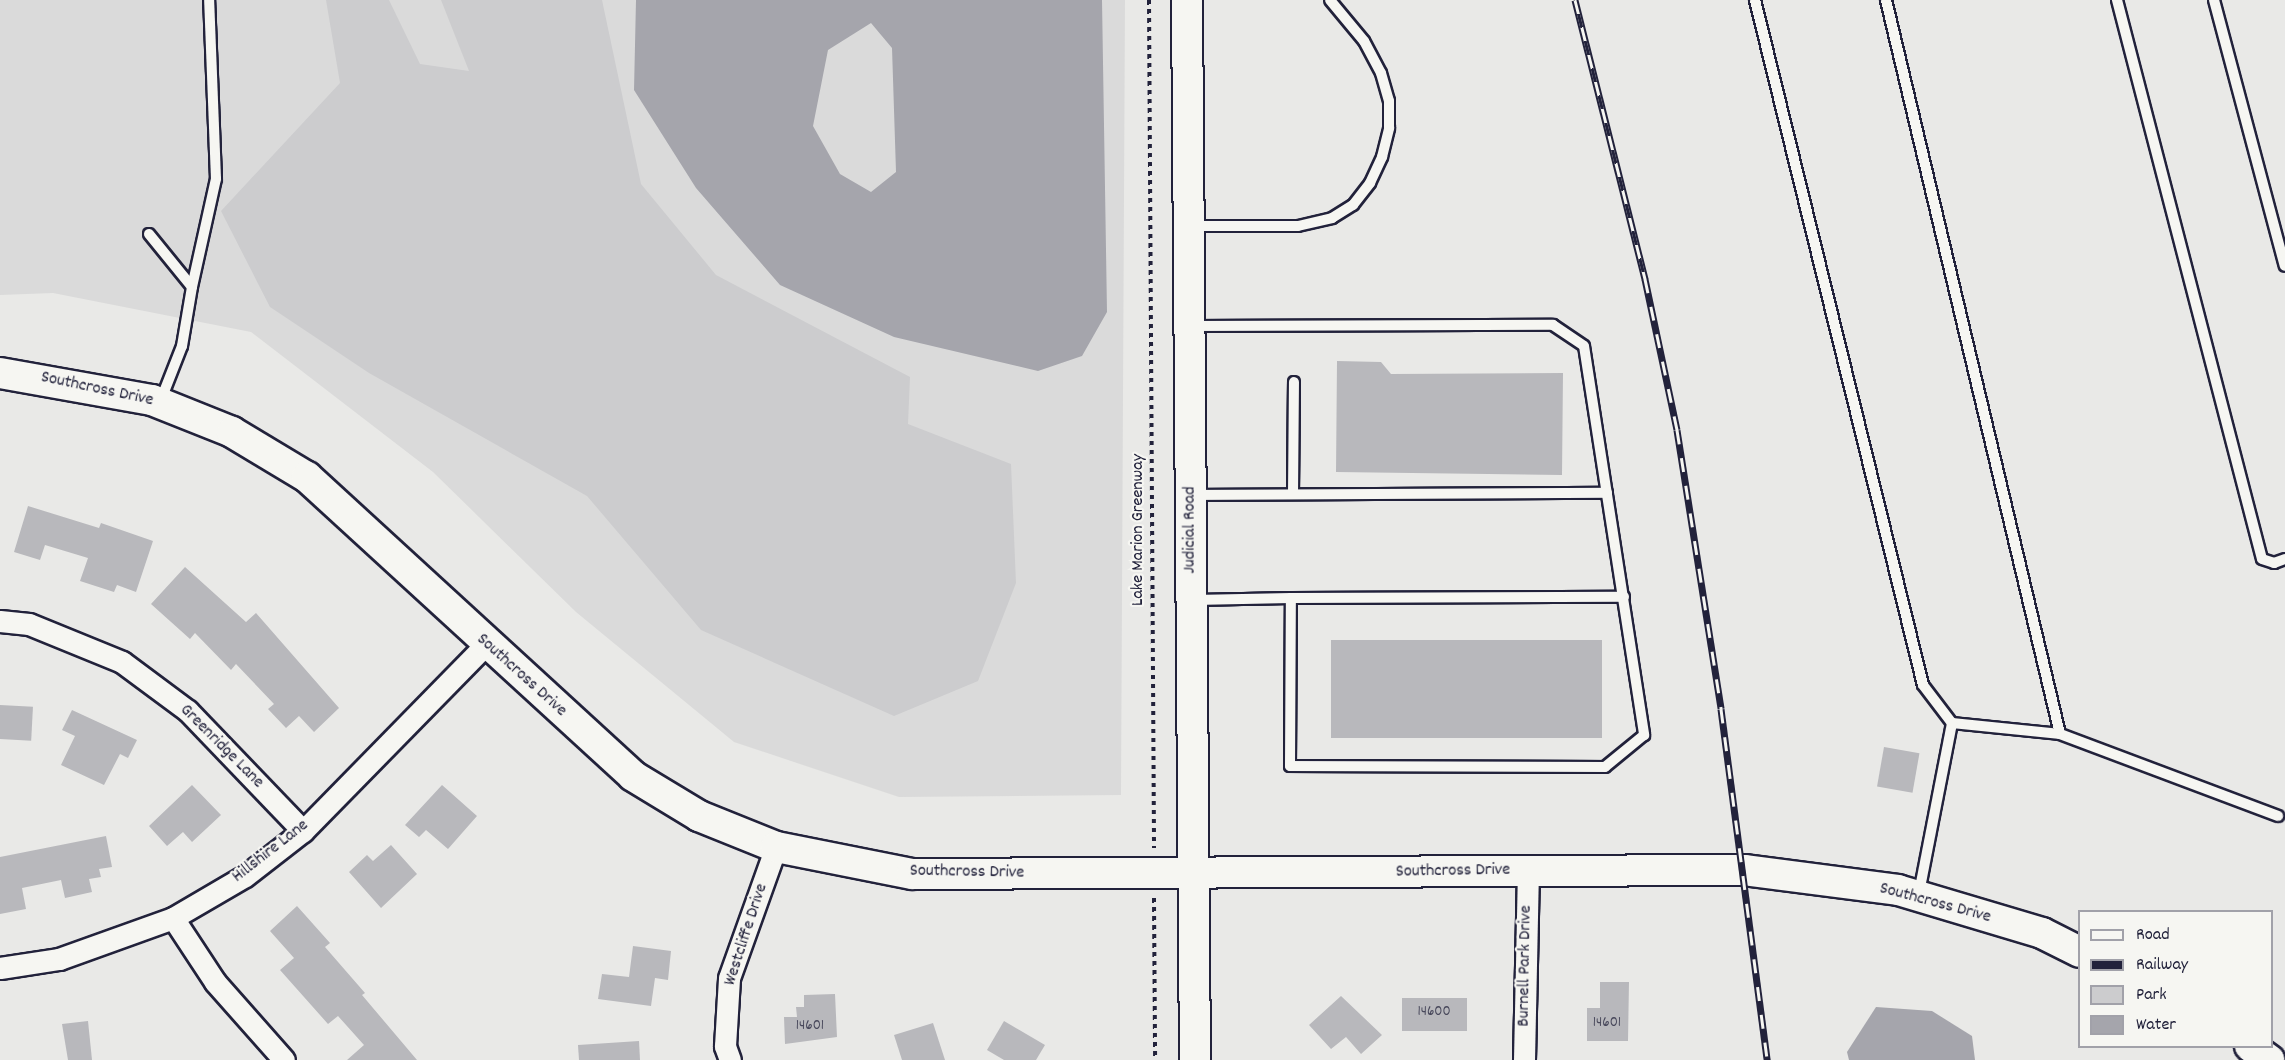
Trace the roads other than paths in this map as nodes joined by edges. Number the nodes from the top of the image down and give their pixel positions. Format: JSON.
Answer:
{"nodes":[{"id":1,"x":209,"y":0,"type":"edge"},
{"id":2,"x":1187,"y":0,"type":"edge"},
{"id":3,"x":1330,"y":0,"type":"edge"},
{"id":4,"x":1755,"y":0,"type":"edge"},
{"id":5,"x":1886,"y":0,"type":"edge"},
{"id":6,"x":2117,"y":0,"type":"edge"},
{"id":7,"x":2214,"y":0,"type":"edge"},
{"id":8,"x":1189,"y":226,"type":"junction"},
{"id":9,"x":149,"y":234,"type":"dead end"},
{"id":10,"x":2285,"y":266,"type":"edge"},
{"id":11,"x":192,"y":287,"type":"junction"},
{"id":12,"x":1189,"y":326,"type":"junction"},
{"id":13,"x":0,"y":373,"type":"edge"},
{"id":14,"x":1294,"y":382,"type":"dead end"},
{"id":15,"x":160,"y":403,"type":"junction"},
{"id":16,"x":1607,"y":493,"type":"junction"},
{"id":17,"x":1293,"y":494,"type":"junction"},
{"id":18,"x":1191,"y":495,"type":"junction"},
{"id":19,"x":2285,"y":559,"type":"edge"},
{"id":20,"x":1624,"y":597,"type":"junction"},
{"id":21,"x":1291,"y":598,"type":"junction"},
{"id":22,"x":1192,"y":600,"type":"junction"},
{"id":23,"x":0,"y":621,"type":"edge"},
{"id":24,"x":486,"y":644,"type":"junction"},
{"id":25,"x":1952,"y":723,"type":"junction"},
{"id":26,"x":2060,"y":734,"type":"junction"},
{"id":27,"x":2278,"y":816,"type":"dead end"},
{"id":28,"x":303,"y":831,"type":"junction"},
{"id":29,"x":776,"y":847,"type":"junction"},
{"id":30,"x":1528,"y":872,"type":"junction"},
{"id":31,"x":1194,"y":875,"type":"junction"},
{"id":32,"x":1918,"y":896,"type":"junction"},
{"id":33,"x":173,"y":918,"type":"junction"},
{"id":34,"x":2078,"y":951,"type":"edge"},
{"id":35,"x":0,"y":968,"type":"edge"},
{"id":36,"x":2251,"y":1048,"type":"edge"},
{"id":37,"x":284,"y":1060,"type":"edge"},
{"id":38,"x":730,"y":1060,"type":"edge"},
{"id":39,"x":1195,"y":1060,"type":"edge"},
{"id":40,"x":1524,"y":1060,"type":"edge"},
{"id":41,"x":2269,"y":1060,"type":"edge"}],
"edges":[{"from":1,"to":11,"type":"lane"},
{"from":2,"to":8,"type":"street","name":"Judicial Road"},
{"from":3,"to":8,"type":"lane"},
{"from":4,"to":25,"type":"lane"},
{"from":5,"to":26,"type":"lane"},
{"from":6,"to":19,"type":"lane"},
{"from":7,"to":10,"type":"lane"},
{"from":8,"to":12,"type":"street","name":"Judicial Road"},
{"from":9,"to":11,"type":"lane"},
{"from":11,"to":15,"type":"lane"},
{"from":12,"to":16,"type":"lane"},
{"from":12,"to":18,"type":"street","name":"Judicial Road"},
{"from":13,"to":15,"type":"street","name":"Southcross Drive"},
{"from":14,"to":17,"type":"lane"},
{"from":15,"to":24,"type":"street","name":"Southcross Drive"},
{"from":16,"to":17,"type":"lane"},
{"from":16,"to":20,"type":"lane"},
{"from":17,"to":18,"type":"lane"},
{"from":18,"to":22,"type":"street","name":"Judicial Road"},
{"from":20,"to":21,"type":"lane"},
{"from":20,"to":21,"type":"lane"},
{"from":21,"to":22,"type":"lane"},
{"from":22,"to":31,"type":"street","name":"Judicial Road"},
{"from":23,"to":28,"type":"street","name":"Greenridge Lane"},
{"from":24,"to":28,"type":"street","name":"Hillshire Lane"},
{"from":24,"to":29,"type":"street","name":"Southcross Drive"},
{"from":25,"to":26,"type":"lane"},
{"from":25,"to":32,"type":"lane"},
{"from":26,"to":27,"type":"lane"},
{"from":28,"to":33,"type":"street","name":"Hillshire Lane"},
{"from":29,"to":31,"type":"street","name":"Southcross Drive"},
{"from":29,"to":38,"type":"street","name":"Westcliffe Drive"},
{"from":30,"to":31,"type":"street","name":"Southcross Drive"},
{"from":30,"to":32,"type":"street","name":"Southcross Drive"},
{"from":30,"to":40,"type":"street","name":"Burnell Park Drive"},
{"from":31,"to":39,"type":"street","name":"Judicial Road"},
{"from":32,"to":34,"type":"street","name":"Southcross Drive"},
{"from":33,"to":35,"type":"street","name":"Hillshire Lane"},
{"from":33,"to":37,"type":"street"},
{"from":36,"to":41,"type":"street"}]}
